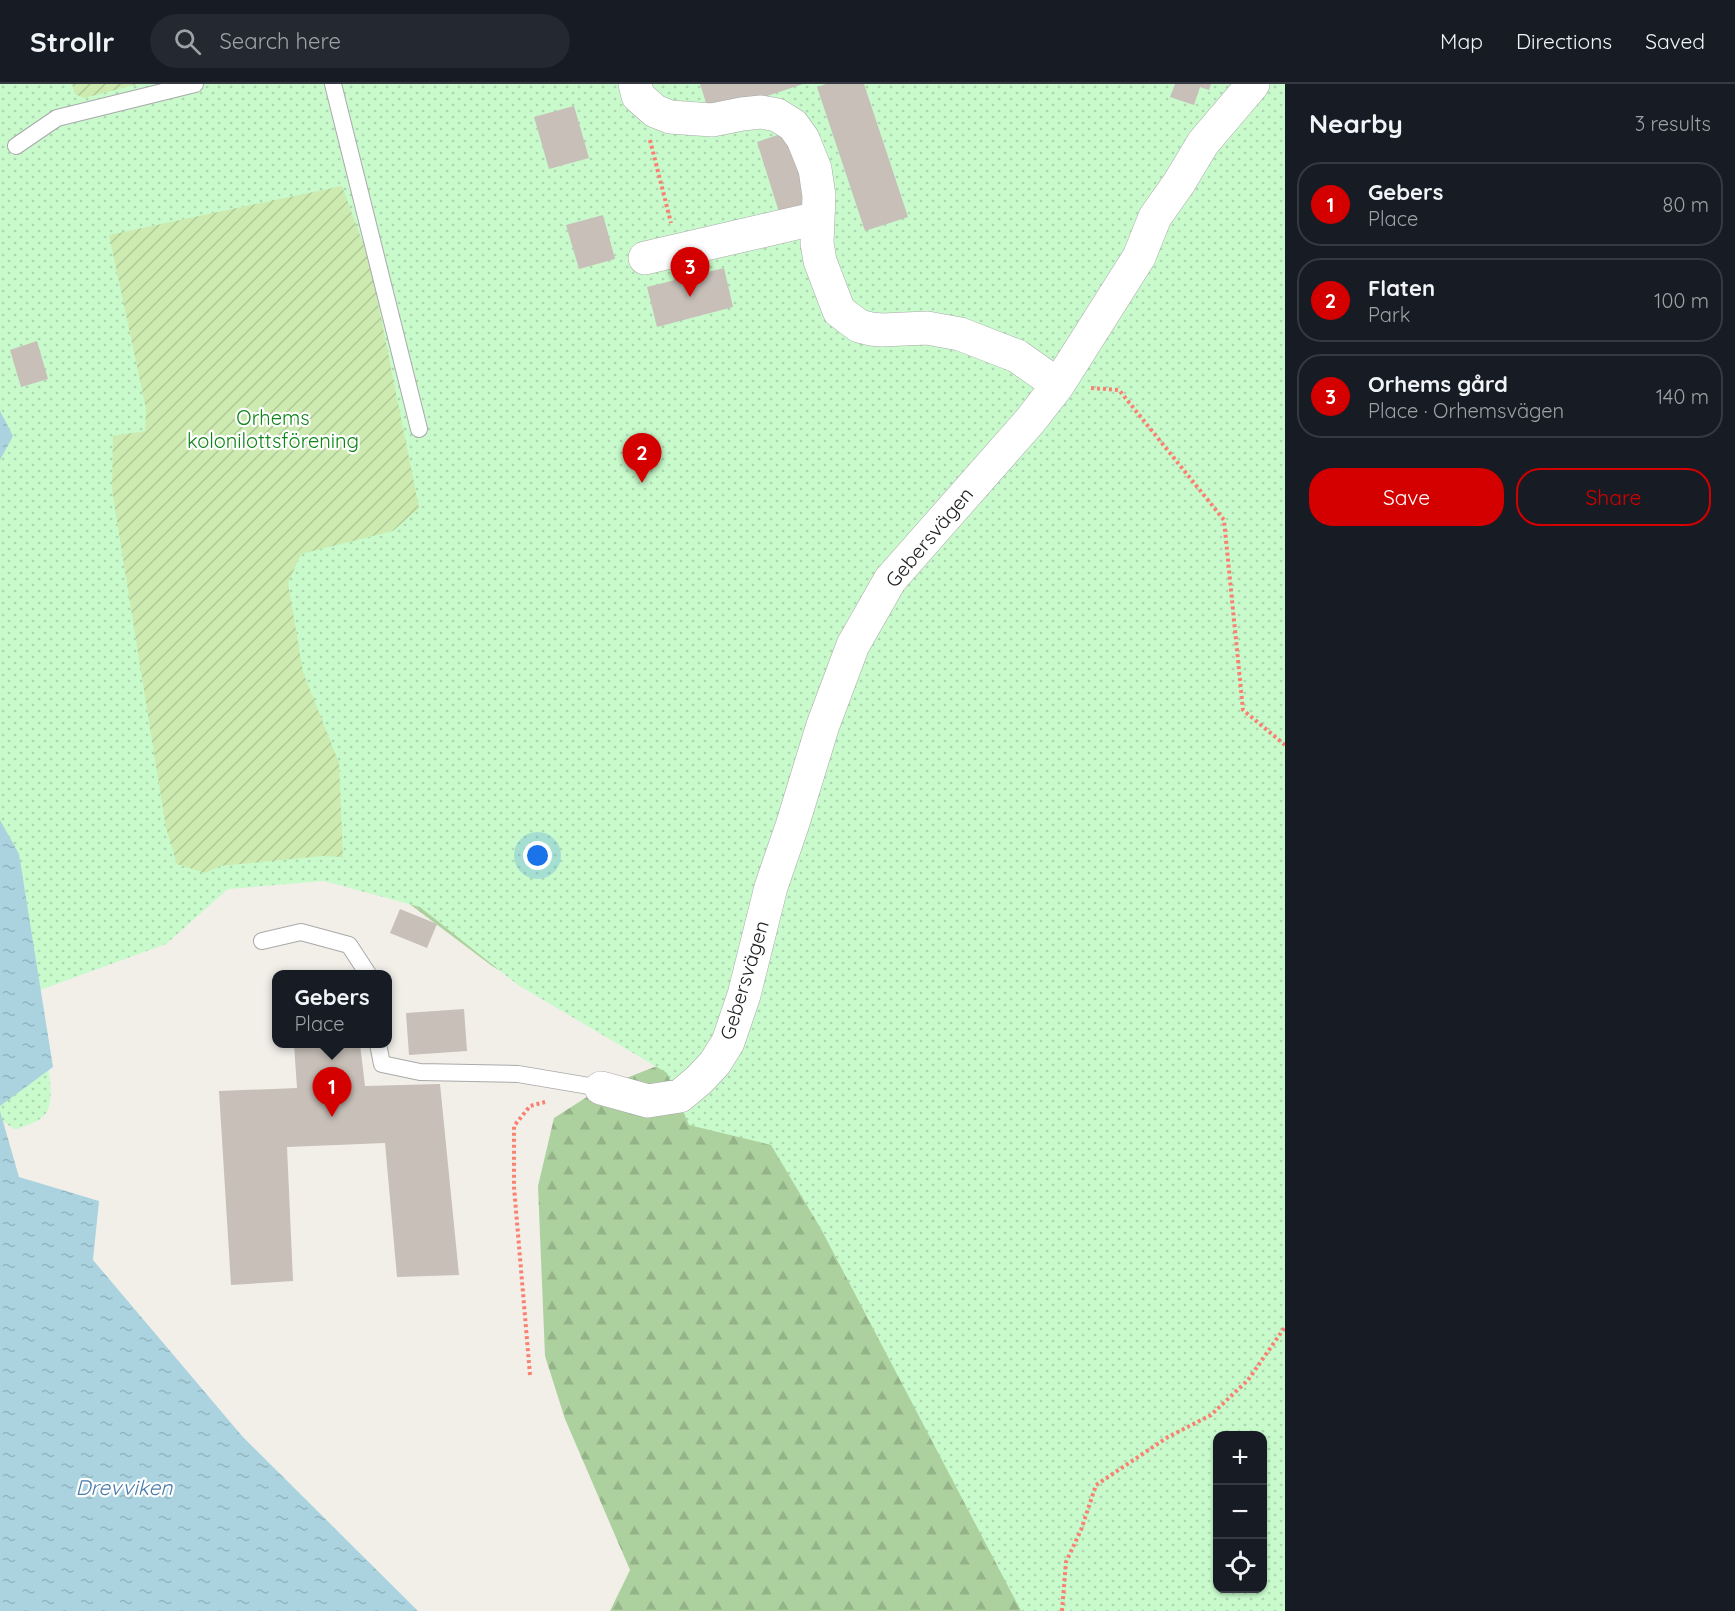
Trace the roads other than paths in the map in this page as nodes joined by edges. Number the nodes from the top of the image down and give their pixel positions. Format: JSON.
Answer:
{"nodes":[{"id":1,"x":195,"y":84,"type":"edge"},
{"id":2,"x":333,"y":84,"type":"edge"},
{"id":3,"x":635,"y":84,"type":"edge"},
{"id":4,"x":1253,"y":84,"type":"edge"},
{"id":5,"x":16,"y":146,"type":"dead end"},
{"id":6,"x":818,"y":218,"type":"junction"},
{"id":7,"x":645,"y":258,"type":"dead end"},
{"id":8,"x":1058,"y":385,"type":"junction"},
{"id":9,"x":419,"y":429,"type":"dead end"},
{"id":10,"x":262,"y":941,"type":"dead end"},
{"id":11,"x":365,"y":970,"type":"edge"},
{"id":12,"x":379,"y":1048,"type":"edge"},
{"id":13,"x":601,"y":1088,"type":"joint"}],
"edges":[{"from":1,"to":5,"type":"lane"},
{"from":2,"to":9,"type":"lane"},
{"from":3,"to":6,"type":"street"},
{"from":4,"to":8,"type":"street","name":"Gebersvägen"},
{"from":6,"to":7,"type":"street"},
{"from":6,"to":8,"type":"street"},
{"from":8,"to":13,"type":"street","name":"Gebersvägen"},
{"from":10,"to":11,"type":"lane"},
{"from":12,"to":13,"type":"lane"}]}
